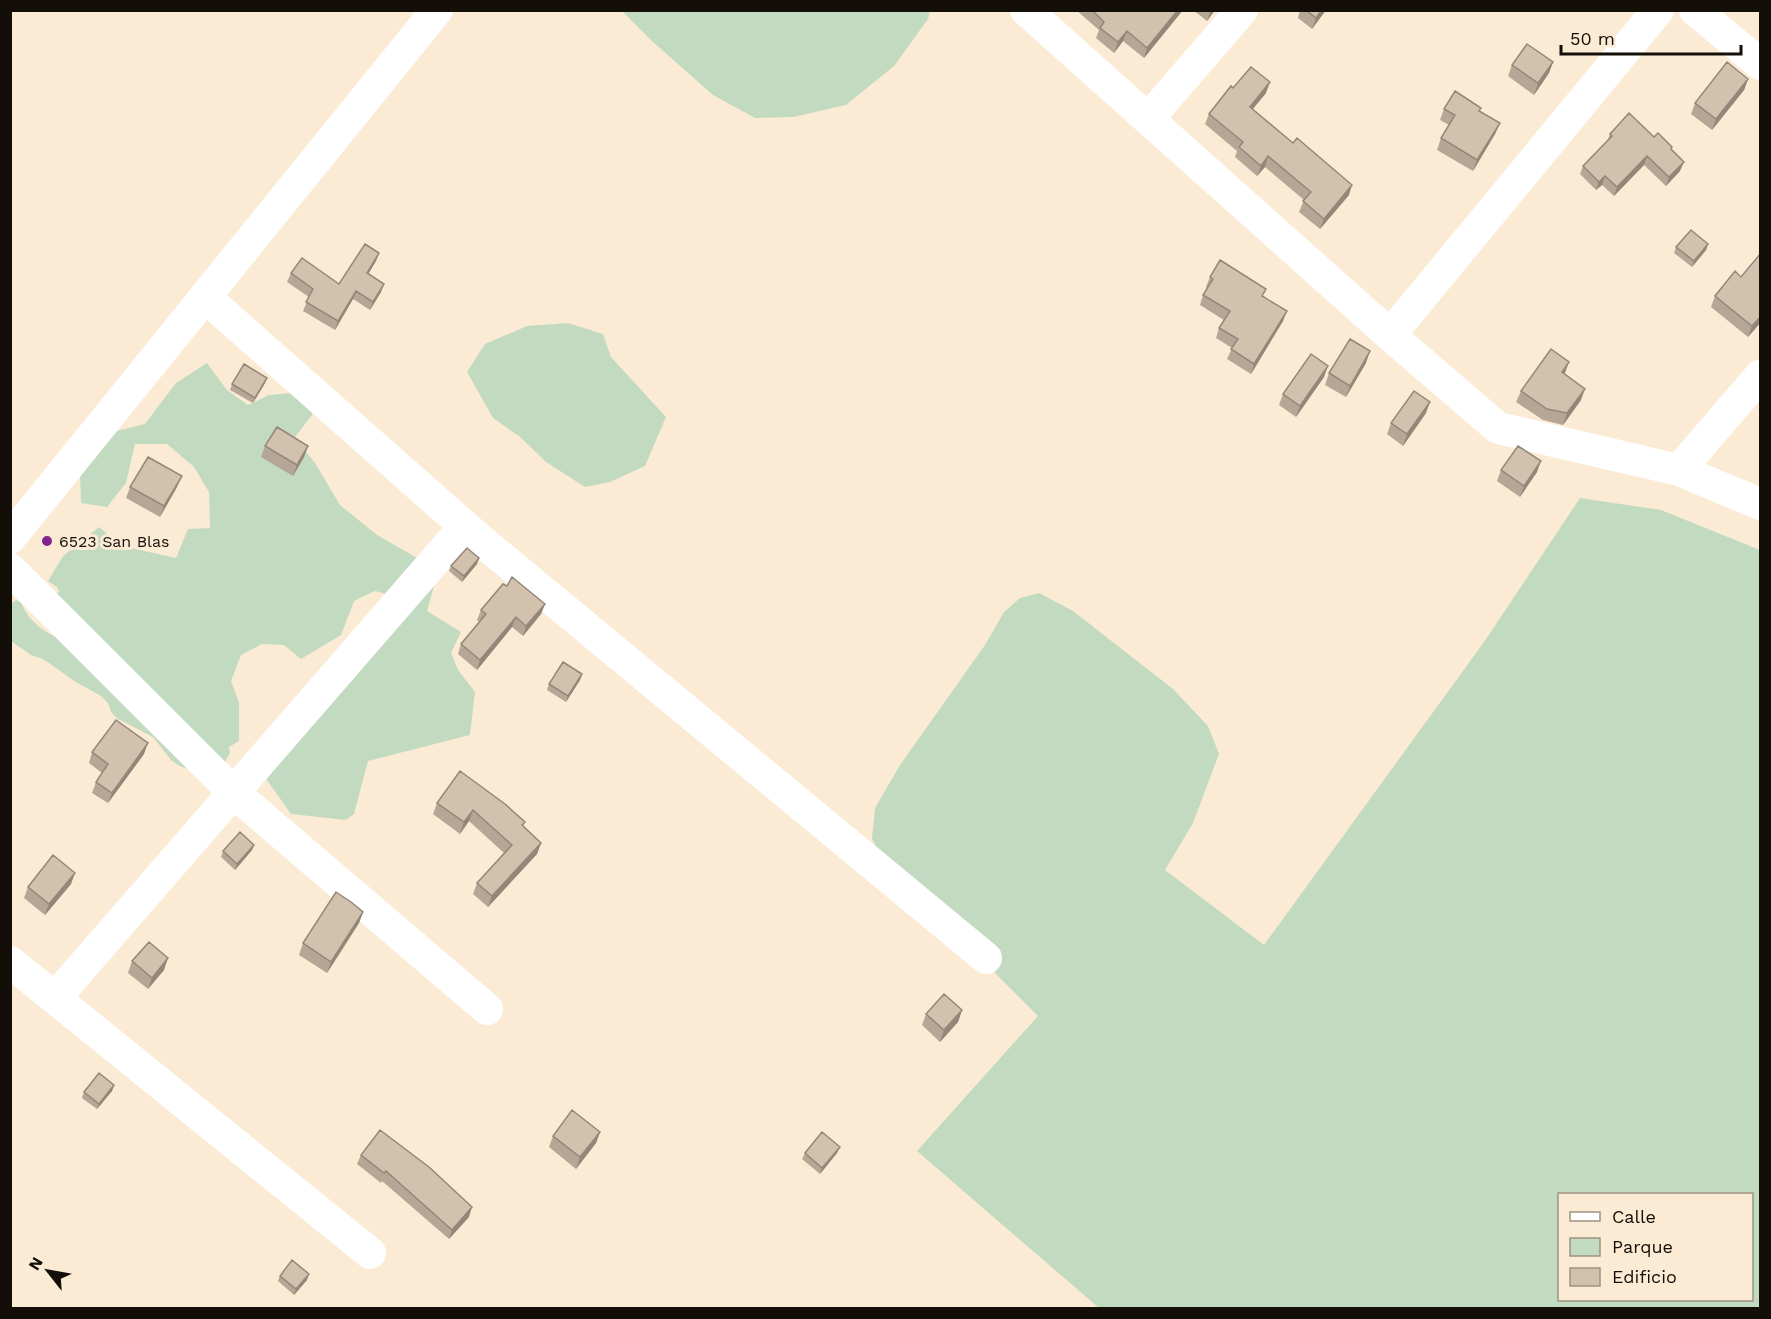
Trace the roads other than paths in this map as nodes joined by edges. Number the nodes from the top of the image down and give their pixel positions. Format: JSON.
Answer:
{"nodes":[{"id":1,"x":437,"y":10,"type":"edge"},
{"id":2,"x":1026,"y":10,"type":"edge"},
{"id":3,"x":1242,"y":10,"type":"edge"},
{"id":4,"x":1658,"y":10,"type":"edge"},
{"id":5,"x":1695,"y":10,"type":"edge"},
{"id":6,"x":1761,"y":64,"type":"edge"},
{"id":7,"x":1148,"y":120,"type":"junction"},
{"id":8,"x":205,"y":297,"type":"junction"},
{"id":9,"x":1390,"y":335,"type":"junction"},
{"id":10,"x":1761,"y":376,"type":"edge"},
{"id":11,"x":1679,"y":470,"type":"junction"},
{"id":12,"x":1761,"y":504,"type":"edge"},
{"id":13,"x":465,"y":526,"type":"junction"},
{"id":14,"x":10,"y":538,"type":"edge"},
{"id":15,"x":10,"y":569,"type":"edge"},
{"id":16,"x":232,"y":792,"type":"junction"},
{"id":17,"x":986,"y":958,"type":"dead end"},
{"id":18,"x":10,"y":962,"type":"edge"},
{"id":19,"x":55,"y":998,"type":"junction"},
{"id":20,"x":487,"y":1009,"type":"dead end"},
{"id":21,"x":370,"y":1253,"type":"dead end"}],
"edges":[{"from":1,"to":8,"type":"street"},
{"from":2,"to":7,"type":"street"},
{"from":3,"to":7,"type":"street"},
{"from":4,"to":9,"type":"street"},
{"from":5,"to":6,"type":"street"},
{"from":7,"to":9,"type":"street"},
{"from":8,"to":13,"type":"street"},
{"from":8,"to":14,"type":"street"},
{"from":9,"to":11,"type":"street"},
{"from":10,"to":11,"type":"street"},
{"from":11,"to":12,"type":"street"},
{"from":13,"to":16,"type":"street"},
{"from":13,"to":17,"type":"street"},
{"from":15,"to":16,"type":"street"},
{"from":16,"to":19,"type":"street"},
{"from":16,"to":20,"type":"street"},
{"from":18,"to":19,"type":"street"},
{"from":19,"to":21,"type":"street"}]}
